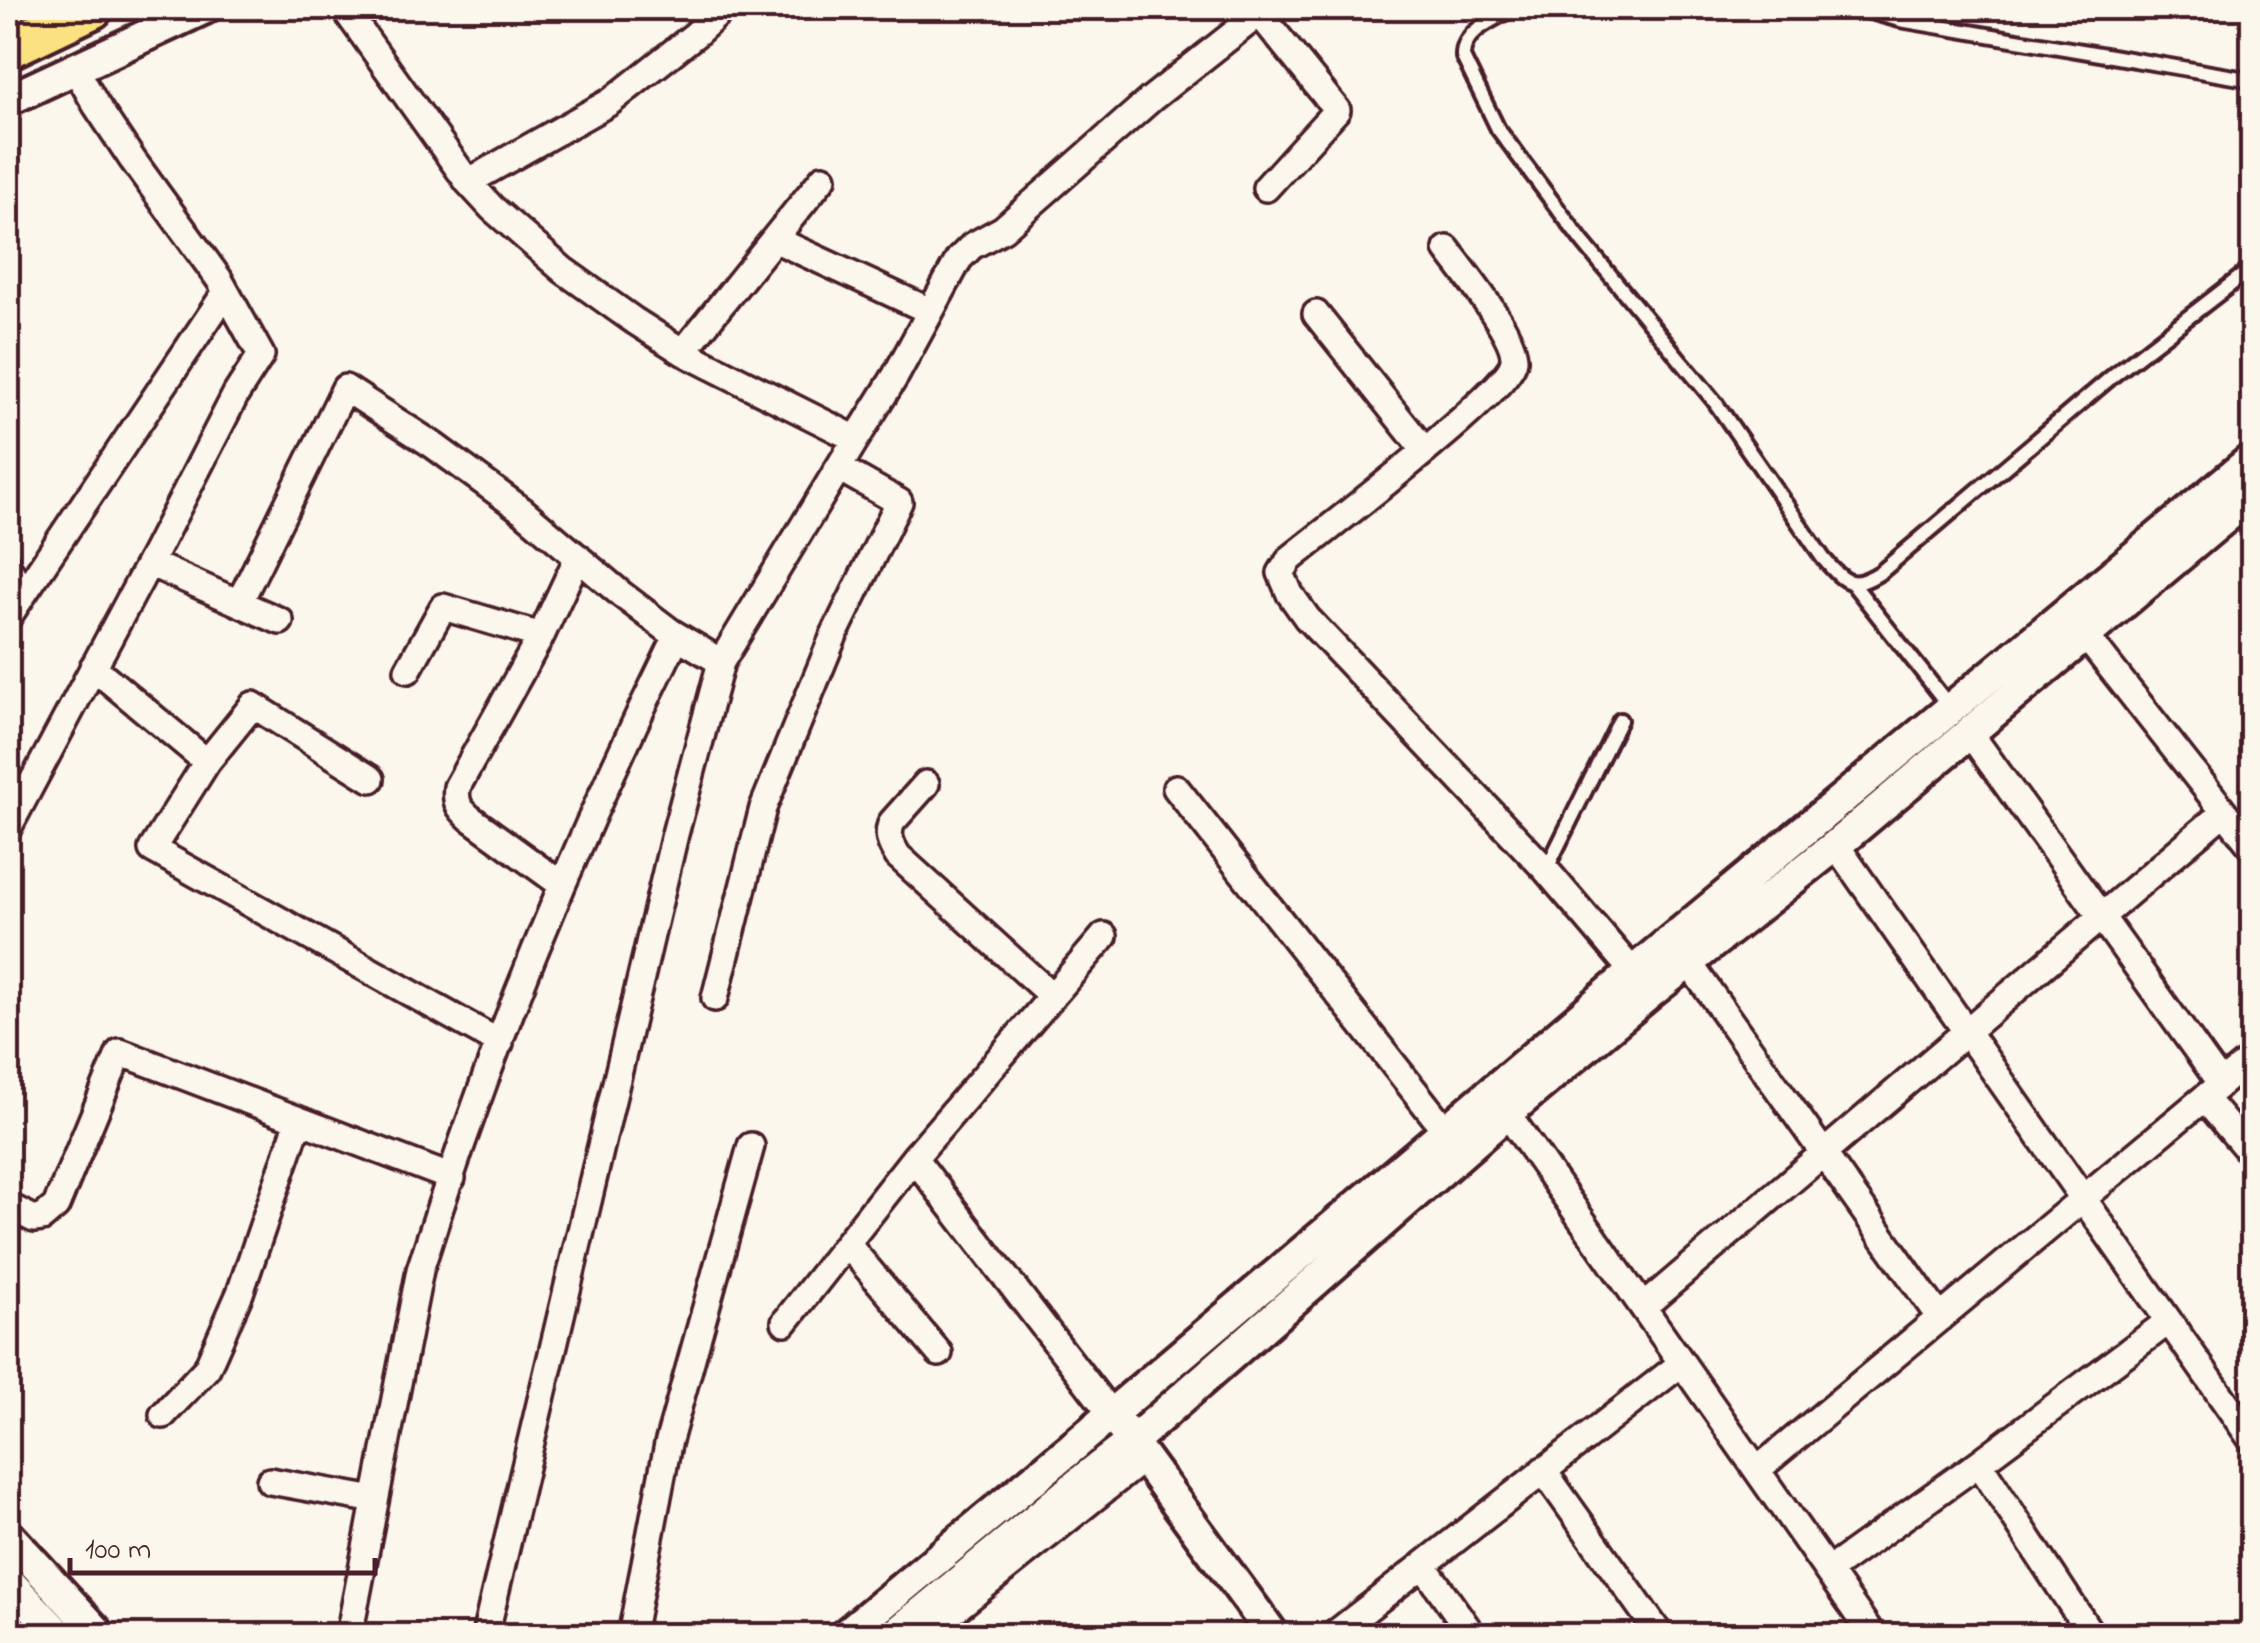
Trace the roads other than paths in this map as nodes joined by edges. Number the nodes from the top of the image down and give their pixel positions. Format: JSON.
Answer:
{"nodes":[{"id":1,"x":92,"y":8,"type":"edge"},
{"id":2,"x":204,"y":8,"type":"edge"},
{"id":3,"x":344,"y":8,"type":"edge"},
{"id":4,"x":724,"y":8,"type":"edge"},
{"id":5,"x":1515,"y":8,"type":"edge"},
{"id":6,"x":1856,"y":8,"type":"edge"},
{"id":7,"x":1262,"y":10,"type":"edge"},
{"id":8,"x":8,"y":48,"type":"edge"},
{"id":9,"x":76,"y":68,"type":"junction"},
{"id":10,"x":2252,"y":80,"type":"edge"},
{"id":11,"x":8,"y":100,"type":"edge"},
{"id":12,"x":823,"y":178,"type":"dead end"},
{"id":13,"x":468,"y":182,"type":"junction"},
{"id":14,"x":1266,"y":188,"type":"dead end"},
{"id":15,"x":774,"y":239,"type":"junction"},
{"id":16,"x":1447,"y":249,"type":"dead end"},
{"id":17,"x":2252,"y":268,"type":"edge"},
{"id":18,"x":226,"y":292,"type":"junction"},
{"id":19,"x":930,"y":311,"type":"junction"},
{"id":20,"x":1316,"y":314,"type":"dead end"},
{"id":21,"x":683,"y":352,"type":"junction"},
{"id":22,"x":856,"y":439,"type":"junction"},
{"id":23,"x":1425,"y":451,"type":"junction"},
{"id":24,"x":2252,"y":459,"type":"edge"},
{"id":25,"x":839,"y":468,"type":"junction"},
{"id":26,"x":2252,"y":494,"type":"edge"},
{"id":27,"x":8,"y":556,"type":"edge"},
{"id":28,"x":578,"y":557,"type":"junction"},
{"id":29,"x":149,"y":563,"type":"junction"},
{"id":30,"x":1853,"y":584,"type":"junction"},
{"id":31,"x":28,"y":586,"type":"junction"},
{"id":32,"x":239,"y":603,"type":"junction"},
{"id":33,"x":8,"y":617,"type":"edge"},
{"id":34,"x":280,"y":621,"type":"dead end"},
{"id":35,"x":2085,"y":635,"type":"junction"},
{"id":36,"x":541,"y":636,"type":"junction"},
{"id":37,"x":677,"y":636,"type":"junction"},
{"id":38,"x":721,"y":662,"type":"junction"},
{"id":39,"x":93,"y":667,"type":"junction"},
{"id":40,"x":408,"y":670,"type":"dead end"},
{"id":41,"x":1620,"y":720,"type":"dead end"},
{"id":42,"x":1960,"y":720,"type":"junction"},
{"id":43,"x":208,"y":762,"type":"junction"},
{"id":44,"x":371,"y":778,"type":"dead end"},
{"id":45,"x":926,"y":784,"type":"dead end"},
{"id":46,"x":1176,"y":788,"type":"dead end"},
{"id":47,"x":2224,"y":812,"type":"junction"},
{"id":48,"x":8,"y":828,"type":"edge"},
{"id":49,"x":1836,"y":846,"type":"junction"},
{"id":50,"x":2252,"y":847,"type":"edge"},
{"id":51,"x":1546,"y":870,"type":"junction"},
{"id":52,"x":562,"y":885,"type":"junction"},
{"id":53,"x":2102,"y":916,"type":"junction"},
{"id":54,"x":1104,"y":936,"type":"dead end"},
{"id":55,"x":1688,"y":963,"type":"junction"},
{"id":56,"x":1633,"y":972,"type":"junction"},
{"id":57,"x":1052,"y":996,"type":"junction"},
{"id":58,"x":715,"y":998,"type":"dead end"},
{"id":59,"x":1966,"y":1032,"type":"junction"},
{"id":60,"x":500,"y":1044,"type":"junction"},
{"id":61,"x":2252,"y":1058,"type":"edge"},
{"id":62,"x":2213,"y":1091,"type":"junction"},
{"id":63,"x":1507,"y":1113,"type":"junction"},
{"id":64,"x":299,"y":1120,"type":"junction"},
{"id":65,"x":1446,"y":1130,"type":"junction"},
{"id":66,"x":750,"y":1146,"type":"dead end"},
{"id":67,"x":1822,"y":1154,"type":"junction"},
{"id":68,"x":2252,"y":1155,"type":"edge"},
{"id":69,"x":914,"y":1158,"type":"junction"},
{"id":70,"x":452,"y":1178,"type":"junction"},
{"id":71,"x":2084,"y":1199,"type":"junction"},
{"id":72,"x":8,"y":1206,"type":"edge"},
{"id":73,"x":847,"y":1244,"type":"junction"},
{"id":74,"x":1643,"y":1308,"type":"junction"},
{"id":75,"x":1940,"y":1318,"type":"junction"},
{"id":76,"x":786,"y":1322,"type":"dead end"},
{"id":77,"x":2169,"y":1322,"type":"junction"},
{"id":78,"x":939,"y":1354,"type":"dead end"},
{"id":79,"x":1682,"y":1363,"type":"junction"},
{"id":80,"x":1110,"y":1414,"type":"junction"},
{"id":81,"x":163,"y":1415,"type":"dead end"},
{"id":82,"x":2252,"y":1440,"type":"edge"},
{"id":83,"x":1139,"y":1449,"type":"junction"},
{"id":84,"x":1979,"y":1464,"type":"junction"},
{"id":85,"x":1544,"y":1470,"type":"junction"},
{"id":86,"x":1757,"y":1470,"type":"junction"},
{"id":87,"x":270,"y":1482,"type":"dead end"},
{"id":88,"x":375,"y":1500,"type":"junction"},
{"id":89,"x":8,"y":1535,"type":"edge"},
{"id":90,"x":1423,"y":1564,"type":"junction"},
{"id":91,"x":1828,"y":1570,"type":"junction"},
{"id":92,"x":8,"y":1581,"type":"edge"},
{"id":93,"x":60,"y":1636,"type":"edge"},
{"id":94,"x":101,"y":1636,"type":"edge"},
{"id":95,"x":349,"y":1636,"type":"edge"},
{"id":96,"x":485,"y":1636,"type":"edge"},
{"id":97,"x":630,"y":1636,"type":"edge"},
{"id":98,"x":844,"y":1636,"type":"edge"},
{"id":99,"x":893,"y":1636,"type":"edge"},
{"id":100,"x":922,"y":1636,"type":"edge"},
{"id":101,"x":1274,"y":1636,"type":"edge"},
{"id":102,"x":1332,"y":1636,"type":"edge"},
{"id":103,"x":1473,"y":1636,"type":"edge"},
{"id":104,"x":1661,"y":1636,"type":"edge"},
{"id":105,"x":1873,"y":1636,"type":"edge"},
{"id":106,"x":2092,"y":1636,"type":"edge"}],
"edges":[{"from":1,"to":8,"type":"highway"},
{"from":2,"to":9,"type":"street"},
{"from":3,"to":13,"type":"street"},
{"from":4,"to":13,"type":"street"},
{"from":5,"to":30,"type":"lane"},
{"from":6,"to":10,"type":"lane"},
{"from":7,"to":14,"type":"street"},
{"from":7,"to":19,"type":"street"},
{"from":9,"to":11,"type":"street"},
{"from":9,"to":18,"type":"street"},
{"from":12,"to":15,"type":"street"},
{"from":13,"to":21,"type":"street"},
{"from":15,"to":19,"type":"street"},
{"from":15,"to":21,"type":"street"},
{"from":16,"to":23,"type":"street"},
{"from":17,"to":30,"type":"lane"},
{"from":18,"to":29,"type":"street"},
{"from":18,"to":31,"type":"street"},
{"from":19,"to":22,"type":"street"},
{"from":20,"to":23,"type":"street"},
{"from":21,"to":22,"type":"street"},
{"from":22,"to":25,"type":"street"},
{"from":23,"to":51,"type":"street"},
{"from":24,"to":42,"type":"street"},
{"from":25,"to":38,"type":"street"},
{"from":25,"to":58,"type":"street"},
{"from":26,"to":35,"type":"street"},
{"from":27,"to":31,"type":"lane"},
{"from":28,"to":32,"type":"street"},
{"from":28,"to":36,"type":"street"},
{"from":28,"to":37,"type":"street"},
{"from":29,"to":32,"type":"street"},
{"from":29,"to":39,"type":"street"},
{"from":30,"to":42,"type":"lane"},
{"from":31,"to":33,"type":"street"},
{"from":32,"to":34,"type":"street"},
{"from":35,"to":42,"type":"street"},
{"from":35,"to":47,"type":"street"},
{"from":36,"to":40,"type":"street"},
{"from":36,"to":52,"type":"street"},
{"from":37,"to":38,"type":"street"},
{"from":37,"to":52,"type":"street"},
{"from":38,"to":96,"type":"street"},
{"from":39,"to":43,"type":"street"},
{"from":39,"to":48,"type":"street"},
{"from":41,"to":51,"type":"lane"},
{"from":42,"to":49,"type":"street"},
{"from":42,"to":53,"type":"street"},
{"from":42,"to":56,"type":"street"},
{"from":43,"to":44,"type":"street"},
{"from":43,"to":60,"type":"street"},
{"from":45,"to":57,"type":"street"},
{"from":46,"to":65,"type":"street"},
{"from":47,"to":50,"type":"street"},
{"from":47,"to":53,"type":"street"},
{"from":49,"to":55,"type":"street"},
{"from":49,"to":59,"type":"street"},
{"from":51,"to":56,"type":"street"},
{"from":52,"to":60,"type":"street"},
{"from":53,"to":59,"type":"street"},
{"from":53,"to":62,"type":"street"},
{"from":54,"to":57,"type":"street"},
{"from":55,"to":63,"type":"street"},
{"from":55,"to":67,"type":"street"},
{"from":56,"to":65,"type":"street"},
{"from":57,"to":69,"type":"street"},
{"from":59,"to":67,"type":"street"},
{"from":59,"to":71,"type":"street"},
{"from":60,"to":70,"type":"street"},
{"from":61,"to":62,"type":"street"},
{"from":62,"to":68,"type":"street"},
{"from":62,"to":71,"type":"street"},
{"from":63,"to":74,"type":"street"},
{"from":63,"to":83,"type":"street"},
{"from":64,"to":70,"type":"street"},
{"from":64,"to":72,"type":"street"},
{"from":64,"to":81,"type":"street"},
{"from":65,"to":80,"type":"street"},
{"from":66,"to":97,"type":"street"},
{"from":67,"to":74,"type":"street"},
{"from":67,"to":75,"type":"street"},
{"from":69,"to":73,"type":"street"},
{"from":69,"to":80,"type":"street"},
{"from":70,"to":88,"type":"street"},
{"from":71,"to":75,"type":"street"},
{"from":71,"to":77,"type":"street"},
{"from":73,"to":76,"type":"street"},
{"from":73,"to":78,"type":"street"},
{"from":74,"to":79,"type":"street"},
{"from":75,"to":86,"type":"street"},
{"from":77,"to":82,"type":"street"},
{"from":77,"to":84,"type":"street"},
{"from":79,"to":85,"type":"street"},
{"from":79,"to":86,"type":"street"},
{"from":80,"to":83,"type":"street"},
{"from":80,"to":98,"type":"street"},
{"from":83,"to":99,"type":"street"},
{"from":83,"to":100,"type":"street"},
{"from":83,"to":101,"type":"street"},
{"from":84,"to":91,"type":"street"},
{"from":84,"to":106,"type":"street"},
{"from":85,"to":90,"type":"street"},
{"from":85,"to":104,"type":"street"},
{"from":86,"to":91,"type":"street"},
{"from":87,"to":88,"type":"street"},
{"from":88,"to":95,"type":"street"},
{"from":89,"to":94,"type":"street"},
{"from":90,"to":102,"type":"street"},
{"from":90,"to":103,"type":"street"},
{"from":91,"to":105,"type":"street"},
{"from":92,"to":93,"type":"street"}]}
